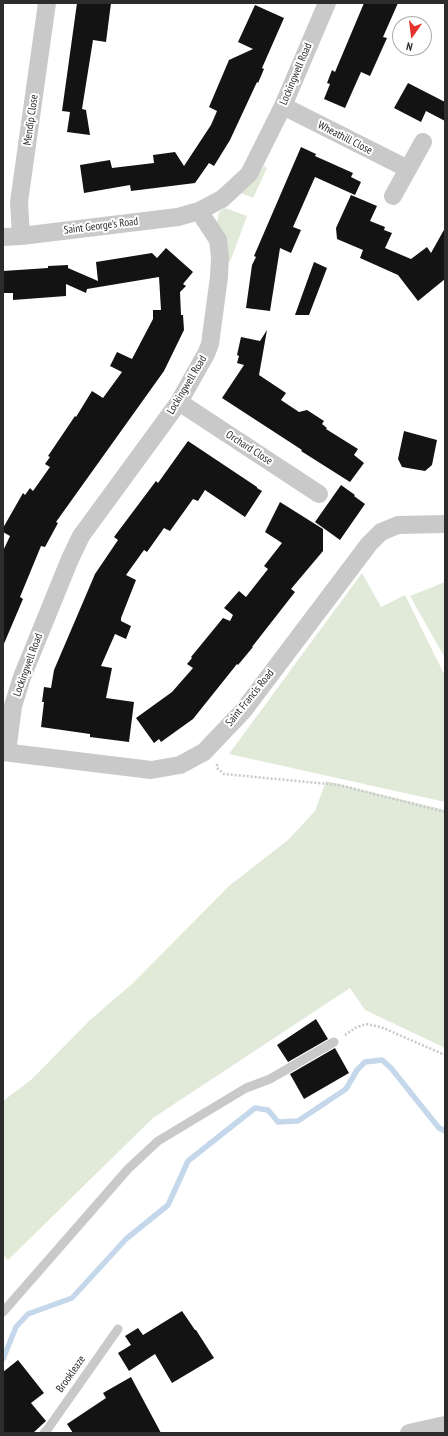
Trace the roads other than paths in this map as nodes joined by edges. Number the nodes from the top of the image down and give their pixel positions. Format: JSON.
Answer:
{"nodes":[{"id":1,"x":47,"y":3,"type":"edge"},
{"id":2,"x":327,"y":3,"type":"edge"},
{"id":3,"x":282,"y":106,"type":"junction"},
{"id":4,"x":423,"y":142,"type":"dead end"},
{"id":5,"x":408,"y":169,"type":"junction"},
{"id":6,"x":393,"y":196,"type":"dead end"},
{"id":7,"x":199,"y":211,"type":"junction"},
{"id":8,"x":21,"y":236,"type":"junction"},
{"id":9,"x":3,"y":237,"type":"edge"},
{"id":10,"x":179,"y":402,"type":"junction"},
{"id":11,"x":319,"y":494,"type":"dead end"},
{"id":12,"x":445,"y":524,"type":"edge"},
{"id":13,"x":5,"y":752,"type":"edge"},
{"id":14,"x":334,"y":1042,"type":"road end"},
{"id":15,"x":3,"y":1312,"type":"edge"},
{"id":16,"x":118,"y":1329,"type":"dead end"},
{"id":17,"x":445,"y":1425,"type":"edge"},
{"id":18,"x":44,"y":1433,"type":"edge"},
{"id":19,"x":409,"y":1433,"type":"edge"}],
"edges":[{"from":1,"to":8,"type":"street","name":"Mendip Close"},
{"from":2,"to":3,"type":"street","name":"Lockingwell Road"},
{"from":3,"to":5,"type":"street","name":"Wheathill Close"},
{"from":3,"to":7,"type":"street","name":"Lockingwell Road"},
{"from":4,"to":5,"type":"street"},
{"from":5,"to":6,"type":"street"},
{"from":7,"to":8,"type":"street","name":"Saint George's Road"},
{"from":7,"to":10,"type":"street","name":"Lockingwell Road"},
{"from":8,"to":9,"type":"street","name":"Saint George's Road"},
{"from":10,"to":11,"type":"street","name":"Orchard Close"},
{"from":10,"to":13,"type":"street","name":"Lockingwell Road"},
{"from":12,"to":13,"type":"street","name":"Saint Francis Road"},
{"from":14,"to":15,"type":"lane"},
{"from":16,"to":18,"type":"lane","name":"Brookleaze"},
{"from":17,"to":19,"type":"street"}]}
